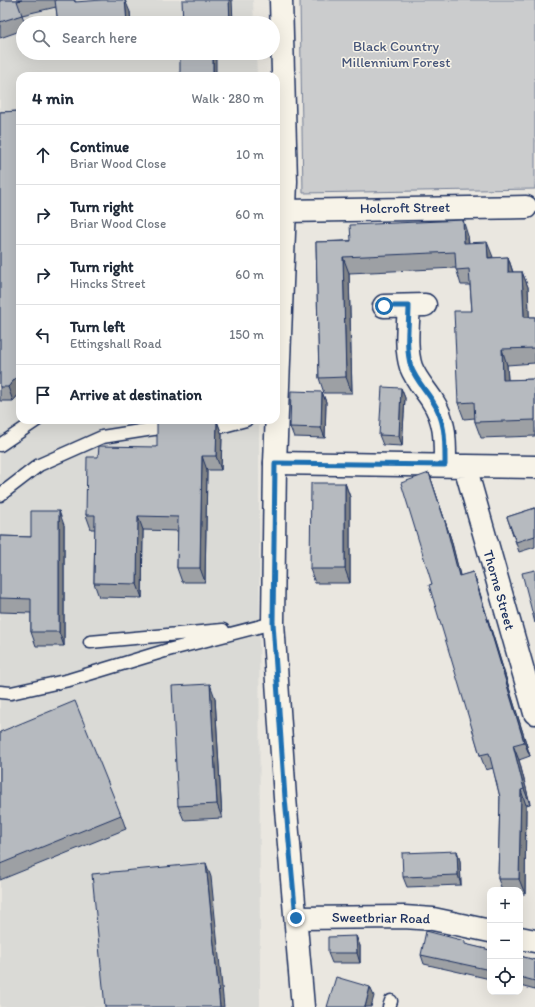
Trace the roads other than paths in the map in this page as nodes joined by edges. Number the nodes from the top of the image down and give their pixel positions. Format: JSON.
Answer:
{"nodes":[{"id":1,"x":281,"y":0,"type":"edge"},
{"id":2,"x":281,"y":181,"type":"edge"},
{"id":3,"x":526,"y":207,"type":"dead end"},
{"id":4,"x":284,"y":211,"type":"junction"},
{"id":5,"x":384,"y":306,"type":"dead end"},
{"id":6,"x":280,"y":311,"type":"edge"},
{"id":7,"x":31,"y":424,"type":"edge"},
{"id":8,"x":231,"y":424,"type":"edge"},
{"id":9,"x":276,"y":424,"type":"edge"},
{"id":10,"x":0,"y":445,"type":"edge"},
{"id":11,"x":275,"y":463,"type":"junction"},
{"id":12,"x":455,"y":465,"type":"junction"},
{"id":13,"x":535,"y":466,"type":"edge"},
{"id":14,"x":0,"y":495,"type":"edge"},
{"id":15,"x":273,"y":623,"type":"junction"},
{"id":16,"x":90,"y":642,"type":"dead end"},
{"id":17,"x":0,"y":692,"type":"edge"},
{"id":18,"x":535,"y":713,"type":"edge"},
{"id":19,"x":296,"y":918,"type":"junction"},
{"id":20,"x":487,"y":930,"type":"edge"},
{"id":21,"x":523,"y":939,"type":"edge"},
{"id":22,"x":535,"y":941,"type":"edge"},
{"id":23,"x":303,"y":1007,"type":"edge"}],
"edges":[{"from":1,"to":2,"type":"street"},
{"from":2,"to":4,"type":"street"},
{"from":3,"to":4,"type":"street","name":"Holcroft Street"},
{"from":4,"to":6,"type":"street"},
{"from":5,"to":12,"type":"street","name":"Thorne Street"},
{"from":7,"to":10,"type":"lane"},
{"from":8,"to":14,"type":"lane"},
{"from":9,"to":11,"type":"street"},
{"from":11,"to":12,"type":"street"},
{"from":11,"to":15,"type":"street"},
{"from":12,"to":13,"type":"street"},
{"from":12,"to":18,"type":"street","name":"Thorne Street"},
{"from":15,"to":16,"type":"lane"},
{"from":15,"to":17,"type":"lane"},
{"from":15,"to":19,"type":"street"},
{"from":19,"to":20,"type":"street","name":"Sweetbriar Road"},
{"from":19,"to":23,"type":"street"},
{"from":21,"to":22,"type":"street"}]}
